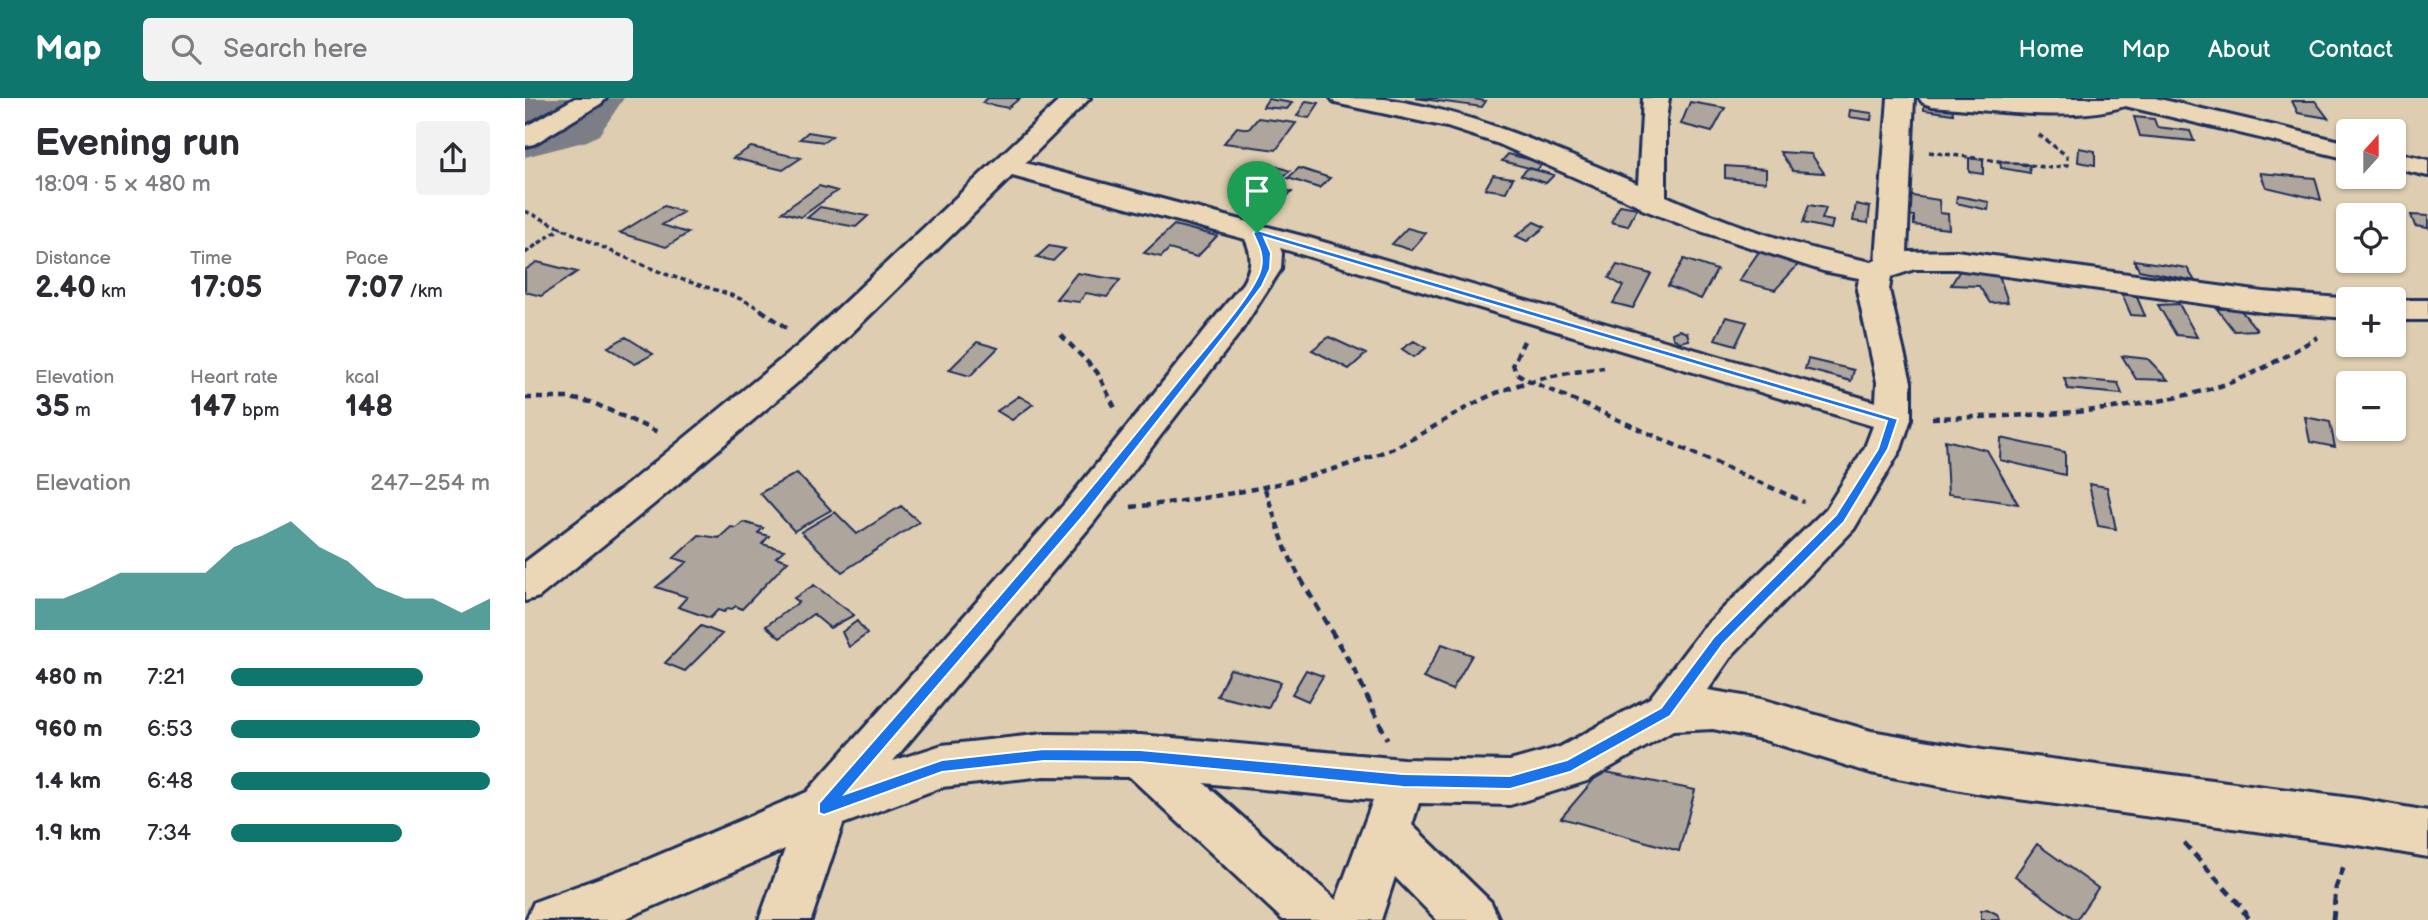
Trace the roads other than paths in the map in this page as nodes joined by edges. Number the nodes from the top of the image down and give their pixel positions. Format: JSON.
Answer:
{"nodes":[{"id":1,"x":593,"y":98,"type":"edge"},
{"id":2,"x":1077,"y":98,"type":"edge"},
{"id":3,"x":1656,"y":98,"type":"edge"},
{"id":4,"x":1901,"y":98,"type":"edge"},
{"id":5,"x":1932,"y":98,"type":"edge"},
{"id":6,"x":2126,"y":98,"type":"edge"},
{"id":7,"x":1363,"y":99,"type":"edge"},
{"id":8,"x":525,"y":138,"type":"edge"},
{"id":9,"x":2336,"y":148,"type":"edge"},
{"id":10,"x":2406,"y":163,"type":"edge"},
{"id":11,"x":1005,"y":166,"type":"junction"},
{"id":12,"x":2428,"y":168,"type":"edge"},
{"id":13,"x":1653,"y":203,"type":"junction"},
{"id":14,"x":1257,"y":233,"type":"junction"},
{"id":15,"x":1884,"y":267,"type":"junction"},
{"id":16,"x":2336,"y":307,"type":"edge"},
{"id":17,"x":2406,"y":310,"type":"edge"},
{"id":18,"x":2428,"y":310,"type":"edge"},
{"id":19,"x":1893,"y":419,"type":"junction"},
{"id":20,"x":525,"y":585,"type":"edge"},
{"id":21,"x":1666,"y":712,"type":"junction"},
{"id":22,"x":1140,"y":756,"type":"junction"},
{"id":23,"x":1403,"y":780,"type":"junction"},
{"id":24,"x":824,"y":808,"type":"junction"},
{"id":25,"x":1385,"y":832,"type":"junction"},
{"id":26,"x":2428,"y":834,"type":"edge"},
{"id":27,"x":552,"y":920,"type":"edge"},
{"id":28,"x":785,"y":920,"type":"edge"},
{"id":29,"x":1320,"y":920,"type":"edge"},
{"id":30,"x":1355,"y":920,"type":"edge"},
{"id":31,"x":1473,"y":920,"type":"edge"}],
"edges":[{"from":1,"to":8,"type":"street"},
{"from":2,"to":11,"type":"street"},
{"from":3,"to":13,"type":"street"},
{"from":4,"to":15,"type":"street"},
{"from":5,"to":6,"type":"street"},
{"from":6,"to":9,"type":"street"},
{"from":7,"to":13,"type":"street"},
{"from":10,"to":12,"type":"street"},
{"from":11,"to":14,"type":"street"},
{"from":11,"to":20,"type":"street"},
{"from":13,"to":15,"type":"street"},
{"from":14,"to":19,"type":"street"},
{"from":14,"to":24,"type":"street"},
{"from":15,"to":16,"type":"street"},
{"from":15,"to":19,"type":"street"},
{"from":17,"to":18,"type":"street"},
{"from":19,"to":21,"type":"street"},
{"from":21,"to":23,"type":"street"},
{"from":21,"to":26,"type":"street"},
{"from":22,"to":23,"type":"street"},
{"from":22,"to":24,"type":"street"},
{"from":22,"to":29,"type":"street"},
{"from":23,"to":25,"type":"street"},
{"from":24,"to":27,"type":"street"},
{"from":24,"to":28,"type":"street"},
{"from":25,"to":30,"type":"street"},
{"from":25,"to":31,"type":"street"}]}
